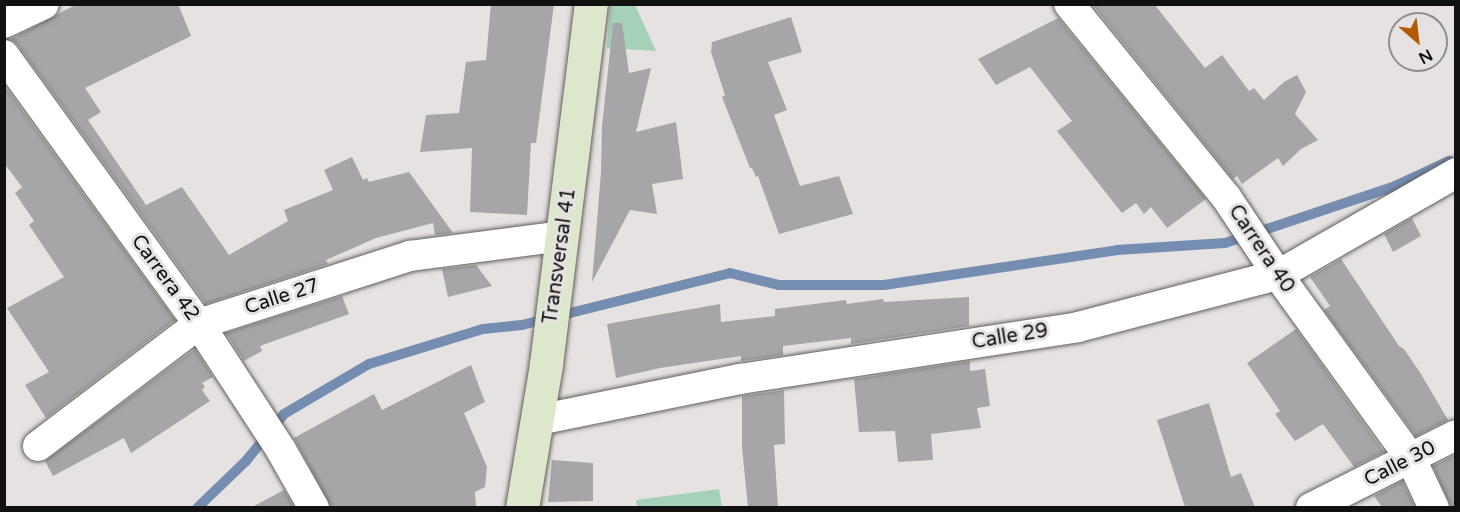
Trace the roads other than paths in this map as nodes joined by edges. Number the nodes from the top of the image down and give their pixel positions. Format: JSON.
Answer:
{"nodes":[{"id":1,"x":44,"y":4,"type":"edge"},
{"id":2,"x":591,"y":4,"type":"edge"},
{"id":3,"x":1069,"y":4,"type":"edge"},
{"id":4,"x":4,"y":23,"type":"edge"},
{"id":5,"x":4,"y":56,"type":"edge"},
{"id":6,"x":1455,"y":173,"type":"edge"},
{"id":7,"x":563,"y":236,"type":"junction"},
{"id":8,"x":1274,"y":269,"type":"junction"},
{"id":9,"x":199,"y":324,"type":"junction"},
{"id":10,"x":538,"y":420,"type":"junction"},
{"id":11,"x":1455,"y":435,"type":"edge"},
{"id":12,"x":38,"y":446,"type":"dead end"},
{"id":13,"x":1411,"y":459,"type":"junction"},
{"id":14,"x":314,"y":507,"type":"edge"},
{"id":15,"x":522,"y":507,"type":"edge"},
{"id":16,"x":1311,"y":507,"type":"edge"},
{"id":17,"x":1434,"y":507,"type":"edge"}],
"edges":[{"from":1,"to":4,"type":"street"},
{"from":2,"to":7,"type":"street","name":"Transversal 41"},
{"from":3,"to":8,"type":"street","name":"Carrera 40"},
{"from":5,"to":9,"type":"street","name":"Carrera 42"},
{"from":6,"to":8,"type":"street","name":"Calle 29"},
{"from":7,"to":9,"type":"street","name":"Calle 27"},
{"from":7,"to":10,"type":"street","name":"Transversal 41"},
{"from":8,"to":10,"type":"street","name":"Calle 29"},
{"from":8,"to":13,"type":"street","name":"Carrera 40"},
{"from":9,"to":12,"type":"street","name":"Calle 27"},
{"from":9,"to":14,"type":"street","name":"Carrera 42"},
{"from":10,"to":15,"type":"street","name":"Transversal 41"},
{"from":11,"to":13,"type":"street","name":"Calle 30"},
{"from":13,"to":16,"type":"street","name":"Calle 30"},
{"from":13,"to":17,"type":"street","name":"Carrera 40"}]}
